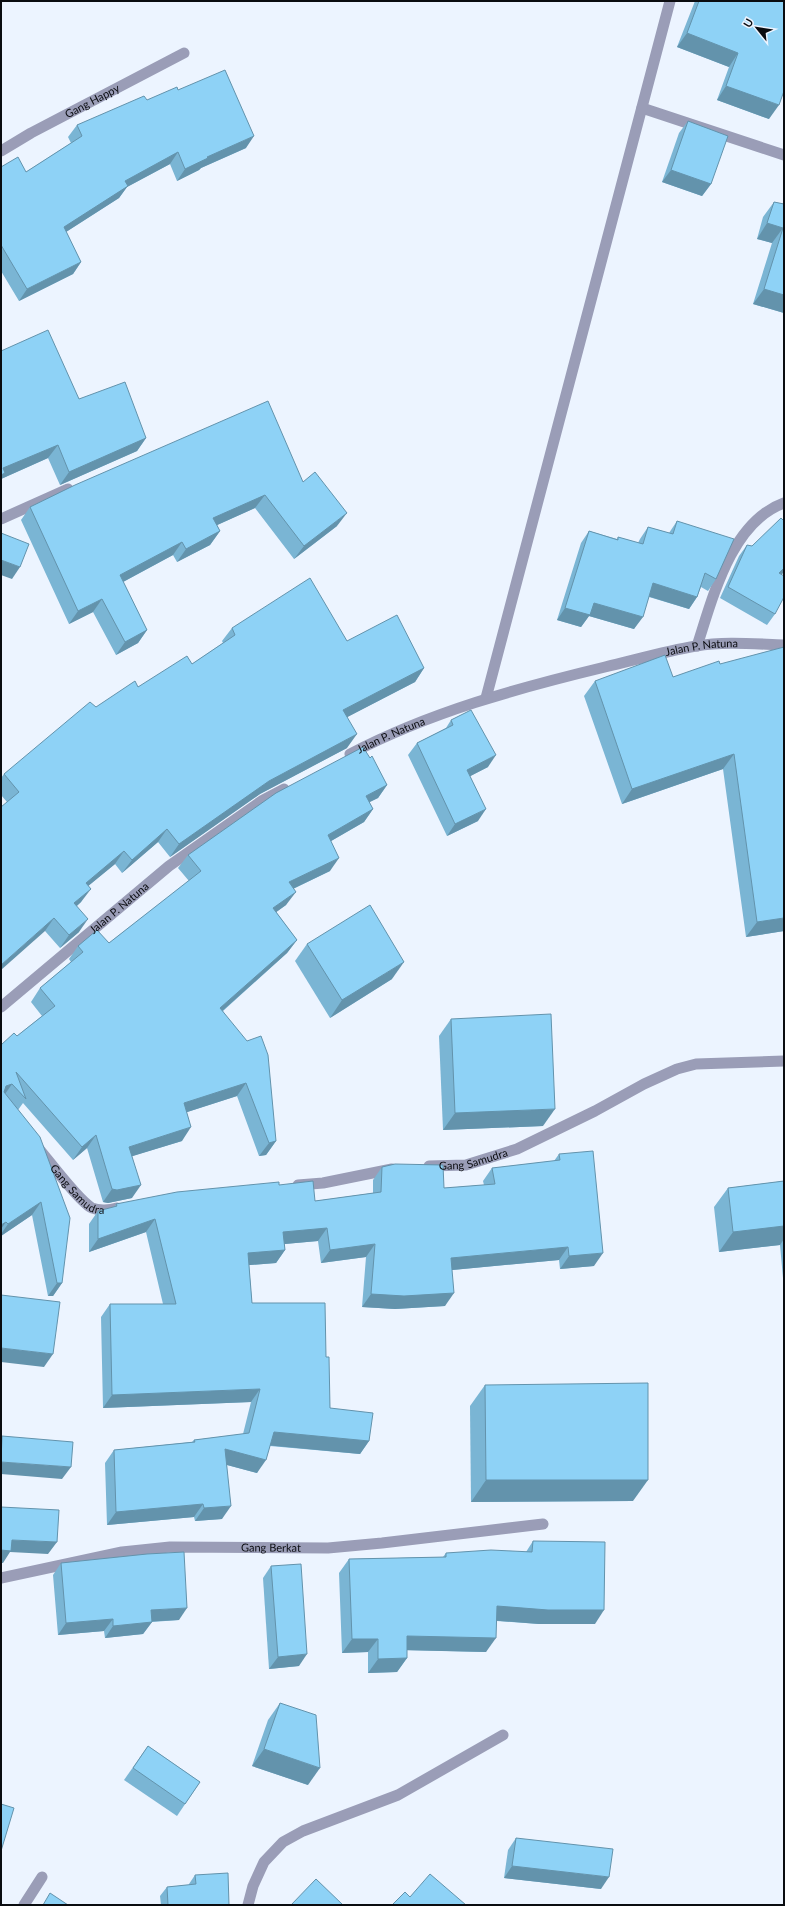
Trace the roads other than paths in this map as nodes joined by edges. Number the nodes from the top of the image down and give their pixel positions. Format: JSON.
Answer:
{"nodes":[{"id":1,"x":670,"y":1,"type":"edge"},
{"id":2,"x":184,"y":53,"type":"dead end"},
{"id":3,"x":642,"y":108,"type":"junction"},
{"id":4,"x":1,"y":150,"type":"edge"},
{"id":5,"x":784,"y":155,"type":"edge"},
{"id":6,"x":80,"y":484,"type":"edge"},
{"id":7,"x":784,"y":503,"type":"edge"},
{"id":8,"x":1,"y":519,"type":"edge"},
{"id":9,"x":784,"y":644,"type":"edge"},
{"id":10,"x":697,"y":646,"type":"junction"},
{"id":11,"x":486,"y":698,"type":"junction"},
{"id":12,"x":340,"y":760,"type":"edge"},
{"id":13,"x":291,"y":786,"type":"edge"},
{"id":14,"x":1,"y":1008,"type":"edge"},
{"id":15,"x":784,"y":1061,"type":"edge"},
{"id":16,"x":32,"y":1140,"type":"edge"},
{"id":17,"x":400,"y":1167,"type":"edge"},
{"id":18,"x":415,"y":1167,"type":"edge"},
{"id":19,"x":288,"y":1186,"type":"edge"},
{"id":20,"x":131,"y":1205,"type":"edge"},
{"id":21,"x":542,"y":1524,"type":"dead end"},
{"id":22,"x":1,"y":1578,"type":"edge"},
{"id":23,"x":503,"y":1735,"type":"dead end"},
{"id":24,"x":42,"y":1877,"type":"dead end"},
{"id":25,"x":24,"y":1905,"type":"edge"},
{"id":26,"x":248,"y":1905,"type":"edge"}],
"edges":[{"from":1,"to":3,"type":"street"},
{"from":2,"to":4,"type":"street","name":"Gang Happy"},
{"from":3,"to":5,"type":"street"},
{"from":3,"to":11,"type":"street"},
{"from":6,"to":8,"type":"street"},
{"from":7,"to":10,"type":"street"},
{"from":9,"to":10,"type":"street","name":"Jalan P. Natuna"},
{"from":10,"to":11,"type":"street","name":"Jalan P. Natuna"},
{"from":11,"to":12,"type":"street","name":"Jalan P. Natuna"},
{"from":13,"to":14,"type":"street","name":"Jalan P. Natuna"},
{"from":15,"to":18,"type":"street","name":"Gang Samudra"},
{"from":16,"to":20,"type":"street","name":"Gang Samudra"},
{"from":17,"to":19,"type":"street"},
{"from":21,"to":22,"type":"street","name":"Gang Berkat"},
{"from":23,"to":26,"type":"street"},
{"from":24,"to":25,"type":"street"}]}
